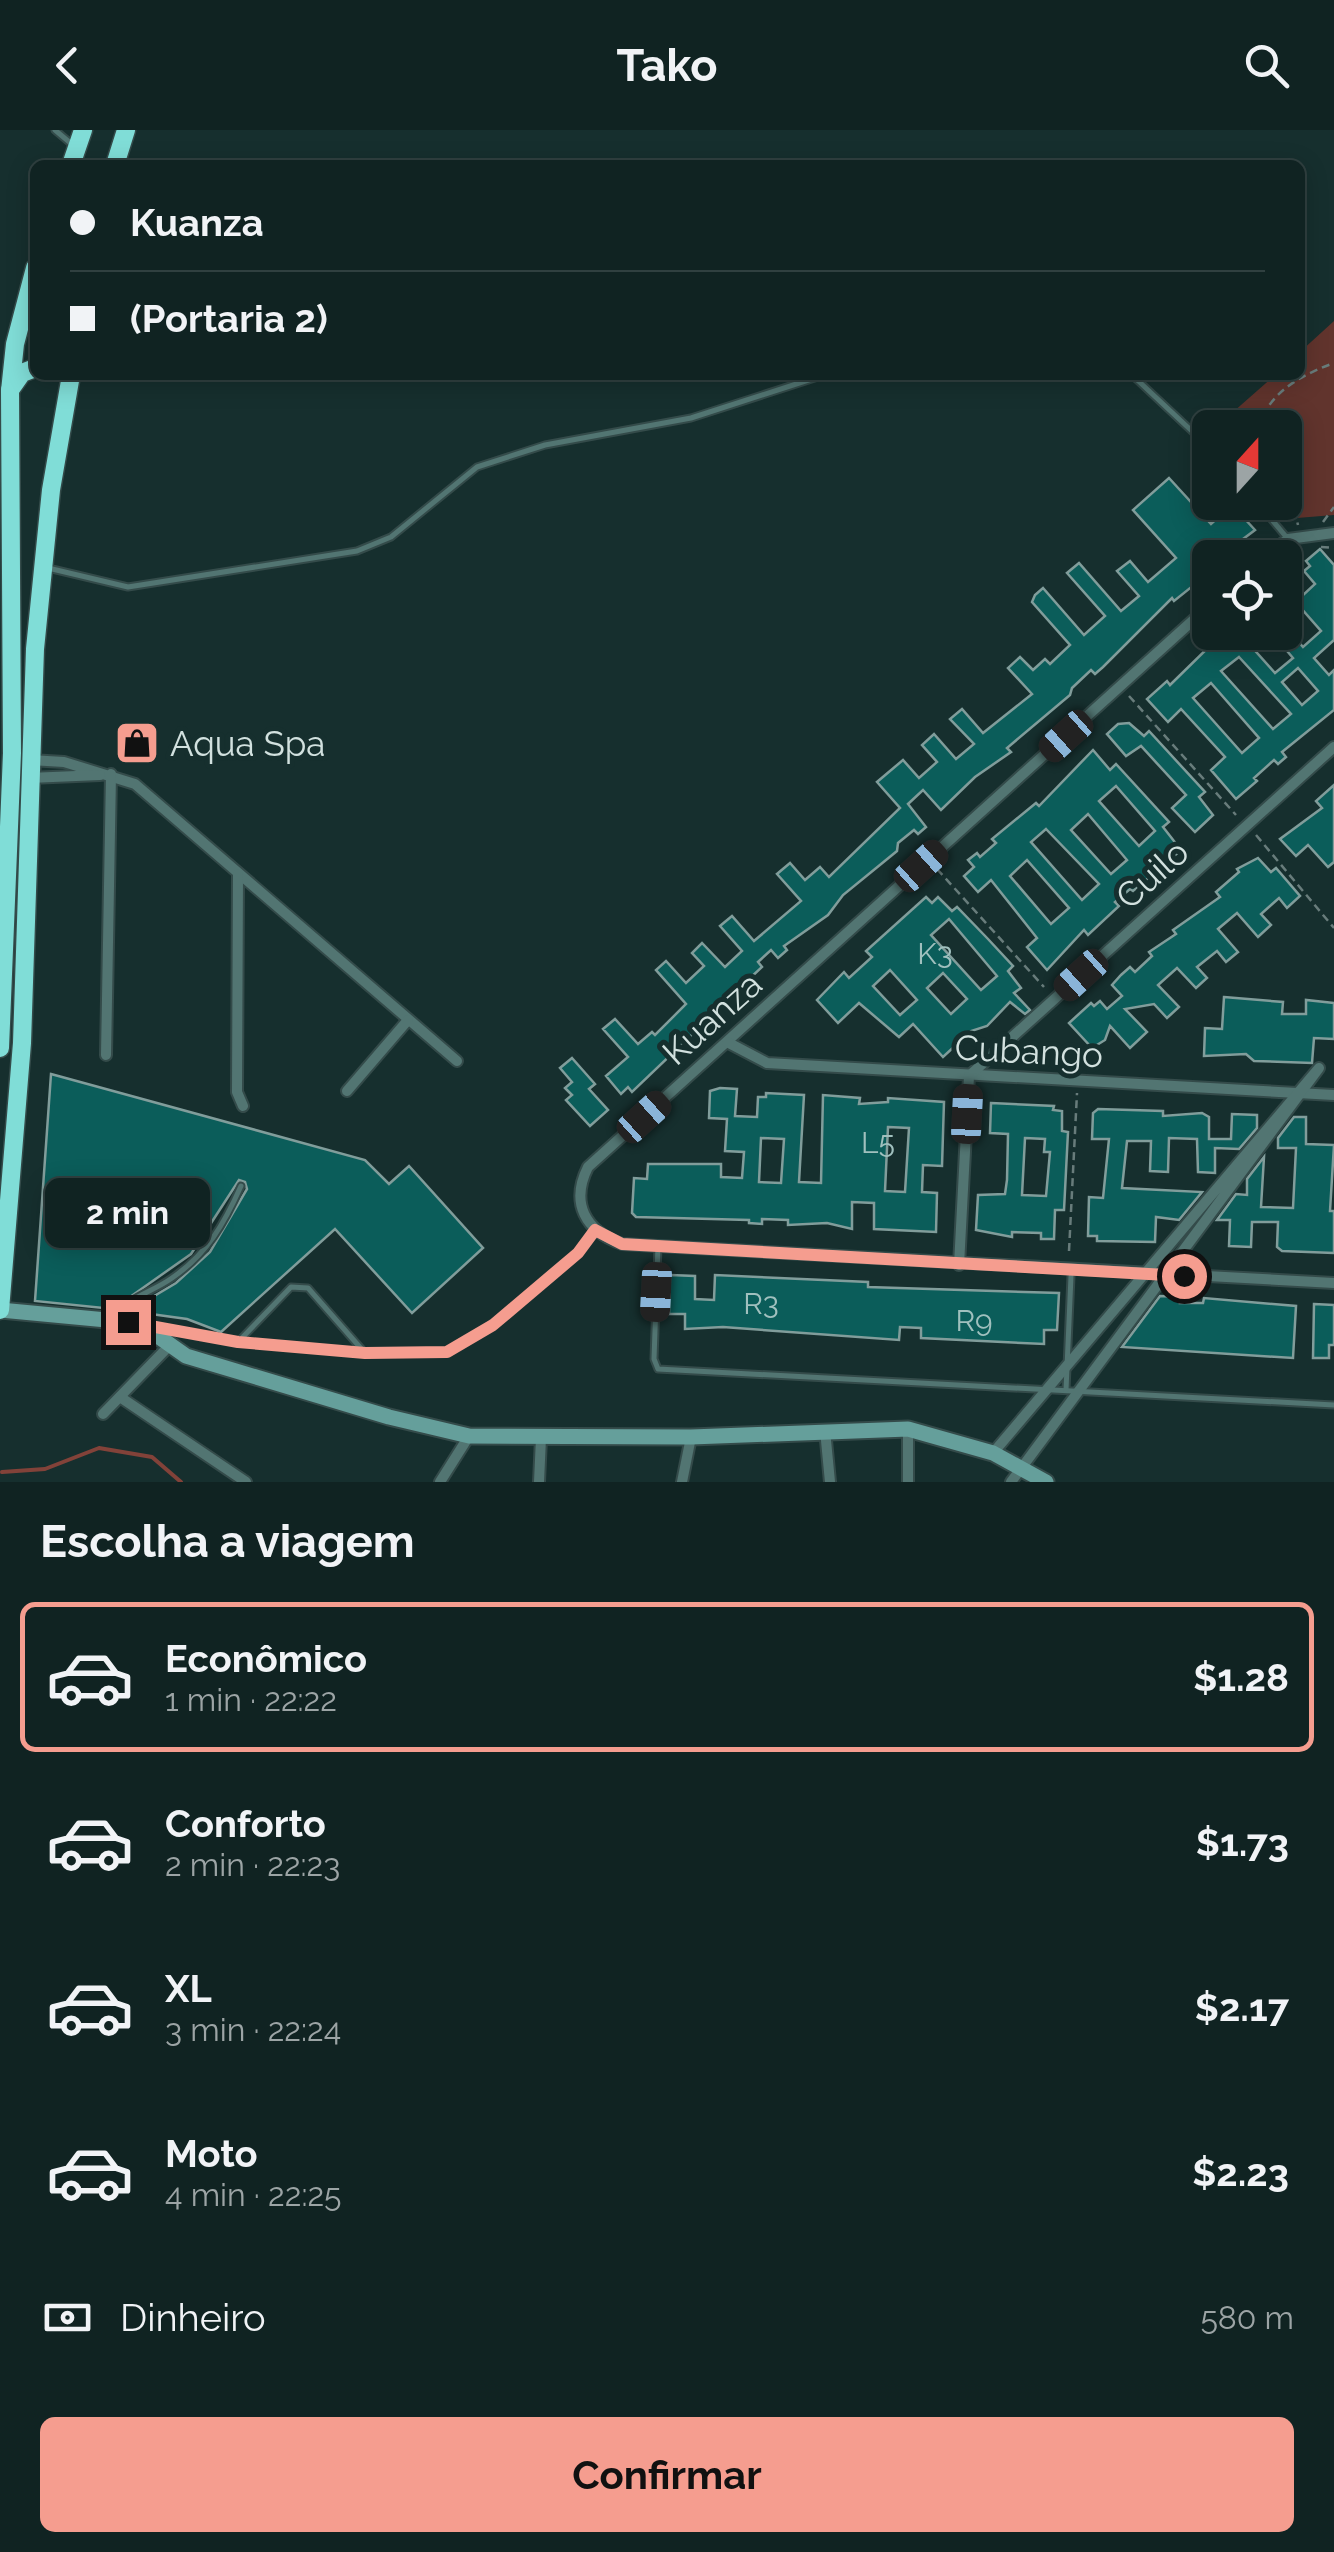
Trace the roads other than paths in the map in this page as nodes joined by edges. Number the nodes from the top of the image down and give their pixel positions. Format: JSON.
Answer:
{"nodes":[{"id":1,"x":55,"y":130,"type":"edge"},
{"id":2,"x":126,"y":130,"type":"edge"},
{"id":3,"x":77,"y":148,"type":"edge"},
{"id":4,"x":117,"y":160,"type":"edge"},
{"id":5,"x":30,"y":282,"type":"edge"},
{"id":6,"x":28,"y":288,"type":"junction"},
{"id":7,"x":30,"y":295,"type":"edge"},
{"id":8,"x":30,"y":370,"type":"edge"},
{"id":9,"x":66,"y":380,"type":"edge"},
{"id":10,"x":809,"y":380,"type":"edge"},
{"id":11,"x":1137,"y":380,"type":"edge"},
{"id":12,"x":10,"y":391,"type":"junction"},
{"id":13,"x":1192,"y":431,"type":"edge"},
{"id":14,"x":4,"y":473,"type":"edge"},
{"id":15,"x":1277,"y":520,"type":"edge"},
{"id":16,"x":1334,"y":533,"type":"edge"},
{"id":17,"x":1294,"y":537,"type":"junction"},
{"id":18,"x":1290,"y":540,"type":"edge"},
{"id":19,"x":42,"y":567,"type":"junction"},
{"id":20,"x":1192,"y":621,"type":"edge"},
{"id":21,"x":1334,"y":747,"type":"edge"},
{"id":22,"x":29,"y":769,"type":"junction"},
{"id":23,"x":111,"y":774,"type":"junction"},
{"id":24,"x":5,"y":808,"type":"edge"},
{"id":25,"x":238,"y":874,"type":"junction"},
{"id":26,"x":408,"y":1020,"type":"junction"},
{"id":27,"x":727,"y":1042,"type":"junction"},
{"id":28,"x":0,"y":1048,"type":"edge"},
{"id":29,"x":106,"y":1055,"type":"dead end"},
{"id":30,"x":457,"y":1061,"type":"dead end"},
{"id":31,"x":969,"y":1076,"type":"junction"},
{"id":32,"x":347,"y":1091,"type":"dead end"},
{"id":33,"x":1334,"y":1096,"type":"edge"},
{"id":34,"x":244,"y":1106,"type":"dead end"},
{"id":35,"x":241,"y":1186,"type":"dead end"},
{"id":36,"x":595,"y":1230,"type":"junction"},
{"id":37,"x":658,"y":1246,"type":"junction"},
{"id":38,"x":959,"y":1264,"type":"junction"},
{"id":39,"x":1071,"y":1276,"type":"dead end"},
{"id":40,"x":1334,"y":1282,"type":"edge"},
{"id":41,"x":0,"y":1310,"type":"edge"},
{"id":42,"x":120,"y":1320,"type":"junction"},
{"id":43,"x":238,"y":1342,"type":"junction"},
{"id":44,"x":170,"y":1345,"type":"junction"},
{"id":45,"x":365,"y":1353,"type":"junction"},
{"id":46,"x":1066,"y":1390,"type":"junction"},
{"id":47,"x":120,"y":1398,"type":"junction"},
{"id":48,"x":1334,"y":1405,"type":"edge"},
{"id":49,"x":103,"y":1414,"type":"dead end"},
{"id":50,"x":825,"y":1429,"type":"junction"},
{"id":51,"x":908,"y":1430,"type":"junction"},
{"id":52,"x":469,"y":1436,"type":"junction"},
{"id":53,"x":692,"y":1437,"type":"junction"},
{"id":54,"x":541,"y":1438,"type":"junction"},
{"id":55,"x":993,"y":1453,"type":"junction"},
{"id":56,"x":246,"y":1482,"type":"edge"},
{"id":57,"x":440,"y":1482,"type":"edge"},
{"id":58,"x":540,"y":1482,"type":"edge"},
{"id":59,"x":682,"y":1482,"type":"edge"},
{"id":60,"x":830,"y":1482,"type":"edge"},
{"id":61,"x":908,"y":1482,"type":"edge"},
{"id":62,"x":1011,"y":1482,"type":"edge"},
{"id":63,"x":1046,"y":1482,"type":"edge"}],
"edges":[{"from":1,"to":3,"type":"lane"},
{"from":2,"to":4,"type":"highway"},
{"from":5,"to":6,"type":"highway"},
{"from":6,"to":7,"type":"highway"},
{"from":6,"to":12,"type":"highway"},
{"from":8,"to":12,"type":"highway"},
{"from":9,"to":19,"type":"highway"},
{"from":10,"to":19,"type":"lane"},
{"from":11,"to":13,"type":"lane"},
{"from":12,"to":14,"type":"highway"},
{"from":14,"to":24,"type":"highway"},
{"from":15,"to":17,"type":"lane"},
{"from":16,"to":17,"type":"street"},
{"from":17,"to":18,"type":"street"},
{"from":19,"to":22,"type":"highway"},
{"from":20,"to":27,"type":"street","name":"Kuanza"},
{"from":21,"to":31,"type":"street","name":"Cuilo"},
{"from":22,"to":23,"type":"street"},
{"from":22,"to":23,"type":"street"},
{"from":22,"to":41,"type":"highway"},
{"from":23,"to":25,"type":"street"},
{"from":23,"to":29,"type":"street"},
{"from":24,"to":28,"type":"highway"},
{"from":25,"to":26,"type":"street"},
{"from":25,"to":34,"type":"street"},
{"from":26,"to":30,"type":"street"},
{"from":26,"to":32,"type":"street"},
{"from":27,"to":31,"type":"street","name":"Cubango"},
{"from":27,"to":36,"type":"street","name":"Kuanza"},
{"from":31,"to":33,"type":"street","name":"Cubango"},
{"from":31,"to":38,"type":"street"},
{"from":35,"to":42,"type":"lane"},
{"from":36,"to":37,"type":"street"},
{"from":36,"to":45,"type":"lane"},
{"from":37,"to":38,"type":"street"},
{"from":37,"to":46,"type":"lane"},
{"from":38,"to":40,"type":"street"},
{"from":39,"to":46,"type":"lane"},
{"from":41,"to":42,"type":"street"},
{"from":42,"to":43,"type":"lane"},
{"from":42,"to":44,"type":"street"},
{"from":43,"to":45,"type":"lane"},
{"from":43,"to":45,"type":"lane"},
{"from":44,"to":47,"type":"street"},
{"from":44,"to":52,"type":"street"},
{"from":46,"to":48,"type":"lane"},
{"from":47,"to":49,"type":"street"},
{"from":47,"to":56,"type":"street"},
{"from":50,"to":51,"type":"street"},
{"from":50,"to":53,"type":"street"},
{"from":50,"to":60,"type":"street"},
{"from":51,"to":55,"type":"street"},
{"from":51,"to":61,"type":"street"},
{"from":52,"to":54,"type":"street"},
{"from":52,"to":57,"type":"street"},
{"from":53,"to":54,"type":"street"},
{"from":53,"to":59,"type":"street"},
{"from":54,"to":58,"type":"street"},
{"from":55,"to":62,"type":"street"},
{"from":55,"to":63,"type":"street"}]}
